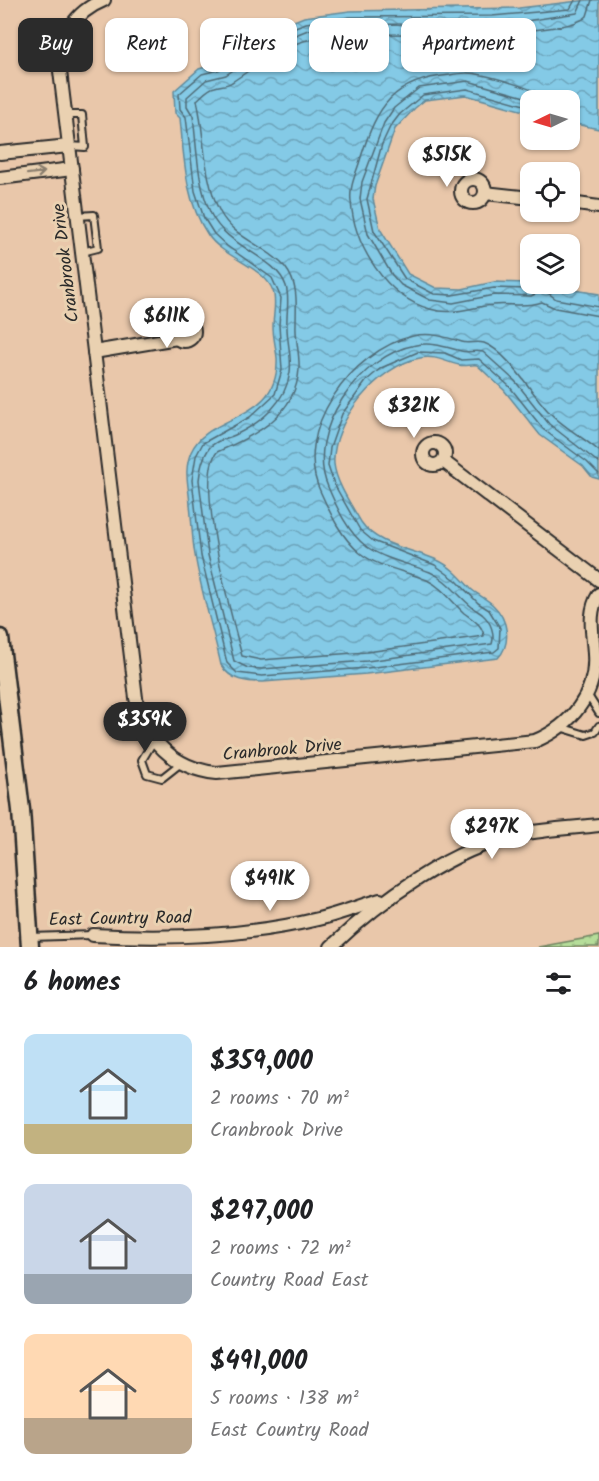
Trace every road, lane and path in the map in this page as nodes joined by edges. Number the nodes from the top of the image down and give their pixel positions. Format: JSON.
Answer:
{"nodes":[{"id":1,"x":104,"y":0,"type":"edge"},
{"id":2,"x":69,"y":146,"type":"junction"},
{"id":3,"x":0,"y":153,"type":"edge"},
{"id":4,"x":72,"y":169,"type":"junction"},
{"id":5,"x":0,"y":178,"type":"edge"},
{"id":6,"x":485,"y":193,"type":"dead end"},
{"id":7,"x":520,"y":197,"type":"edge"},
{"id":8,"x":580,"y":204,"type":"edge"},
{"id":9,"x":599,"y":207,"type":"edge"},
{"id":10,"x":177,"y":338,"type":"dead end"},
{"id":11,"x":94,"y":352,"type":"junction"},
{"id":12,"x":443,"y":461,"type":"dead end"},
{"id":13,"x":599,"y":580,"type":"edge"},
{"id":14,"x":599,"y":594,"type":"edge"},
{"id":15,"x":0,"y":646,"type":"edge"},
{"id":16,"x":587,"y":694,"type":"junction"},
{"id":17,"x":599,"y":713,"type":"edge"},
{"id":18,"x":599,"y":726,"type":"edge"},
{"id":19,"x":560,"y":727,"type":"junction"},
{"id":20,"x":154,"y":740,"type":"junction"},
{"id":21,"x":182,"y":763,"type":"junction"},
{"id":22,"x":599,"y":825,"type":"edge"},
{"id":23,"x":387,"y":898,"type":"junction"},
{"id":24,"x":93,"y":935,"type":"joint"},
{"id":25,"x":29,"y":942,"type":"edge"},
{"id":26,"x":156,"y":943,"type":"edge"},
{"id":27,"x":331,"y":947,"type":"edge"}],
"edges":[{"from":1,"to":2,"type":"street","name":"Cranbrook Drive"},
{"from":2,"to":3,"type":"street"},
{"from":2,"to":4,"type":"street","name":"Cranbrook Drive"},
{"from":5,"to":4,"type":"street","one_way":true},
{"from":4,"to":11,"type":"street","name":"Cranbrook Drive"},
{"from":6,"to":7,"type":"street"},
{"from":8,"to":9,"type":"street"},
{"from":10,"to":11,"type":"street"},
{"from":11,"to":20,"type":"street","name":"Cranbrook Drive"},
{"from":12,"to":13,"type":"street"},
{"from":14,"to":16,"type":"street","name":"Cranbrook Drive"},
{"from":15,"to":25,"type":"street"},
{"from":16,"to":17,"type":"lane"},
{"from":16,"to":19,"type":"street","name":"Cranbrook Drive"},
{"from":18,"to":19,"type":"lane"},
{"from":19,"to":21,"type":"street","name":"Cranbrook Drive"},
{"from":20,"to":21,"type":"street","name":"Cranbrook Drive"},
{"from":20,"to":21,"type":"lane"},
{"from":22,"to":23,"type":"street"},
{"from":23,"to":26,"type":"street","name":"East Country Road"},
{"from":23,"to":27,"type":"street"},
{"from":24,"to":25,"type":"lane","name":"East Country Road"},
{"from":24,"to":26,"type":"street","name":"East Country Road"}]}
